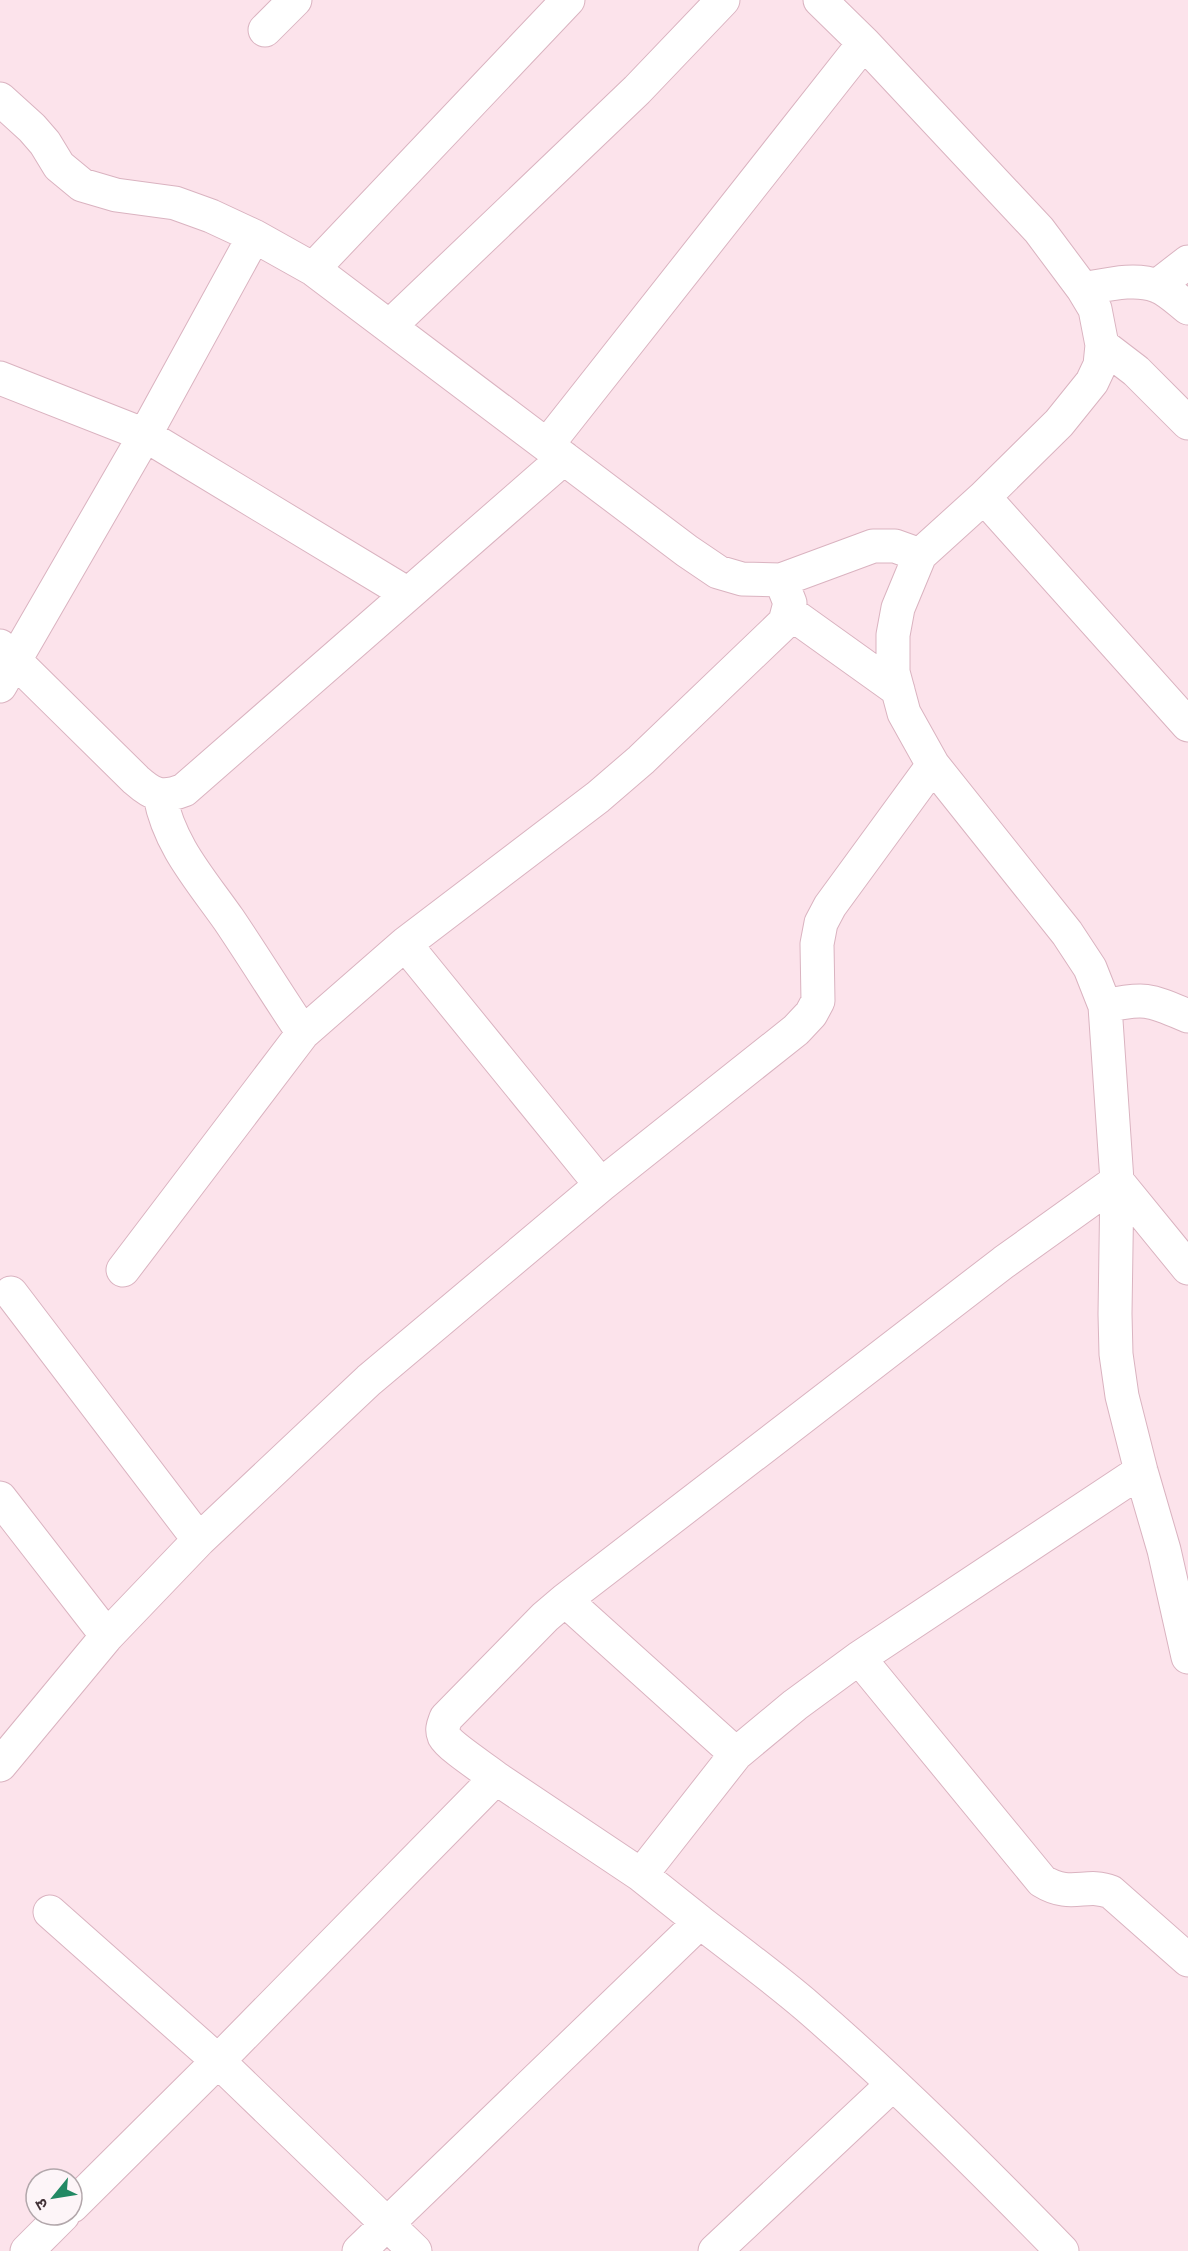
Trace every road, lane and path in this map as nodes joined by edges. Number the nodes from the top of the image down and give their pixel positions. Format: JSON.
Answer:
{"nodes":[{"id":1,"x":295,"y":0,"type":"edge"},
{"id":2,"x":568,"y":0,"type":"edge"},
{"id":3,"x":723,"y":0,"type":"edge"},
{"id":4,"x":820,"y":0,"type":"edge"},
{"id":5,"x":265,"y":30,"type":"dead end"},
{"id":6,"x":864,"y":43,"type":"junction"},
{"id":7,"x":0,"y":99,"type":"edge"},
{"id":8,"x":254,"y":236,"type":"junction"},
{"id":9,"x":1188,"y":262,"type":"edge"},
{"id":10,"x":313,"y":269,"type":"junction"},
{"id":11,"x":1157,"y":286,"type":"junction"},
{"id":12,"x":1083,"y":289,"type":"junction"},
{"id":13,"x":1188,"y":308,"type":"edge"},
{"id":14,"x":390,"y":326,"type":"junction"},
{"id":15,"x":1102,"y":345,"type":"junction"},
{"id":16,"x":0,"y":378,"type":"edge"},
{"id":17,"x":1188,"y":423,"type":"edge"},
{"id":18,"x":145,"y":435,"type":"junction"},
{"id":19,"x":556,"y":452,"type":"junction"},
{"id":20,"x":984,"y":497,"type":"junction"},
{"id":21,"x":920,"y":555,"type":"junction"},
{"id":22,"x":781,"y":580,"type":"junction"},
{"id":23,"x":408,"y":594,"type":"junction"},
{"id":24,"x":789,"y":612,"type":"junction"},
{"id":25,"x":5,"y":664,"type":"edge"},
{"id":26,"x":898,"y":690,"type":"junction"},
{"id":27,"x":1188,"y":725,"type":"edge"},
{"id":28,"x":933,"y":765,"type":"junction"},
{"id":29,"x":160,"y":796,"type":"junction"},
{"id":30,"x":405,"y":944,"type":"junction"},
{"id":31,"x":1105,"y":1006,"type":"junction"},
{"id":32,"x":1188,"y":1016,"type":"edge"},
{"id":33,"x":303,"y":1033,"type":"junction"},
{"id":34,"x":1117,"y":1181,"type":"junction"},
{"id":35,"x":601,"y":1185,"type":"junction"},
{"id":36,"x":1188,"y":1268,"type":"edge"},
{"id":37,"x":123,"y":1270,"type":"dead end"},
{"id":38,"x":11,"y":1293,"type":"dead end"},
{"id":39,"x":1141,"y":1471,"type":"junction"},
{"id":40,"x":0,"y":1498,"type":"edge"},
{"id":41,"x":199,"y":1540,"type":"junction"},
{"id":42,"x":565,"y":1600,"type":"junction"},
{"id":43,"x":107,"y":1636,"type":"junction"},
{"id":44,"x":1188,"y":1657,"type":"edge"},
{"id":45,"x":859,"y":1658,"type":"junction"},
{"id":46,"x":736,"y":1754,"type":"junction"},
{"id":47,"x":0,"y":1765,"type":"edge"},
{"id":48,"x":496,"y":1778,"type":"junction"},
{"id":49,"x":641,"y":1875,"type":"junction"},
{"id":50,"x":50,"y":1912,"type":"dead end"},
{"id":51,"x":700,"y":1922,"type":"junction"},
{"id":52,"x":1188,"y":1960,"type":"edge"},
{"id":53,"x":218,"y":2061,"type":"junction"},
{"id":54,"x":893,"y":2084,"type":"junction"},
{"id":55,"x":84,"y":2194,"type":"edge"},
{"id":56,"x":386,"y":2225,"type":"junction"},
{"id":57,"x":51,"y":2227,"type":"edge"},
{"id":58,"x":27,"y":2251,"type":"edge"},
{"id":59,"x":359,"y":2251,"type":"edge"},
{"id":60,"x":415,"y":2251,"type":"edge"},
{"id":61,"x":715,"y":2251,"type":"edge"},
{"id":62,"x":1062,"y":2251,"type":"edge"}],
"edges":[{"from":1,"to":5,"type":"street"},
{"from":2,"to":10,"type":"street"},
{"from":3,"to":14,"type":"street"},
{"from":4,"to":6,"type":"street"},
{"from":6,"to":12,"type":"street"},
{"from":6,"to":19,"type":"street"},
{"from":7,"to":8,"type":"street"},
{"from":8,"to":10,"type":"street"},
{"from":8,"to":18,"type":"street"},
{"from":9,"to":11,"type":"street"},
{"from":10,"to":14,"type":"street"},
{"from":11,"to":12,"type":"street"},
{"from":11,"to":13,"type":"street"},
{"from":12,"to":15,"type":"street"},
{"from":14,"to":19,"type":"street"},
{"from":15,"to":17,"type":"street"},
{"from":15,"to":20,"type":"street"},
{"from":16,"to":18,"type":"street"},
{"from":18,"to":23,"type":"street"},
{"from":18,"to":25,"type":"street"},
{"from":19,"to":22,"type":"street"},
{"from":19,"to":23,"type":"street"},
{"from":20,"to":21,"type":"street"},
{"from":20,"to":27,"type":"street"},
{"from":21,"to":22,"type":"street"},
{"from":21,"to":26,"type":"street"},
{"from":22,"to":24,"type":"street"},
{"from":23,"to":29,"type":"street"},
{"from":24,"to":26,"type":"street"},
{"from":24,"to":30,"type":"street"},
{"from":25,"to":29,"type":"street"},
{"from":26,"to":28,"type":"street"},
{"from":28,"to":31,"type":"street"},
{"from":28,"to":35,"type":"street"},
{"from":29,"to":33,"type":"street"},
{"from":30,"to":33,"type":"street"},
{"from":30,"to":35,"type":"street"},
{"from":31,"to":32,"type":"street"},
{"from":31,"to":34,"type":"street"},
{"from":33,"to":37,"type":"street"},
{"from":34,"to":36,"type":"street"},
{"from":34,"to":39,"type":"street"},
{"from":34,"to":42,"type":"street"},
{"from":35,"to":41,"type":"street"},
{"from":38,"to":41,"type":"street"},
{"from":39,"to":44,"type":"street"},
{"from":39,"to":45,"type":"street"},
{"from":40,"to":43,"type":"street"},
{"from":41,"to":43,"type":"street"},
{"from":42,"to":46,"type":"street"},
{"from":42,"to":48,"type":"street"},
{"from":43,"to":47,"type":"street"},
{"from":45,"to":46,"type":"street"},
{"from":45,"to":52,"type":"street"},
{"from":46,"to":49,"type":"street"},
{"from":48,"to":49,"type":"street"},
{"from":48,"to":53,"type":"street"},
{"from":49,"to":51,"type":"street"},
{"from":50,"to":53,"type":"street"},
{"from":51,"to":54,"type":"street"},
{"from":51,"to":56,"type":"street"},
{"from":53,"to":55,"type":"street"},
{"from":53,"to":56,"type":"street"},
{"from":54,"to":61,"type":"street"},
{"from":54,"to":62,"type":"street"},
{"from":56,"to":59,"type":"street"},
{"from":56,"to":60,"type":"street"},
{"from":57,"to":58,"type":"street"}]}
